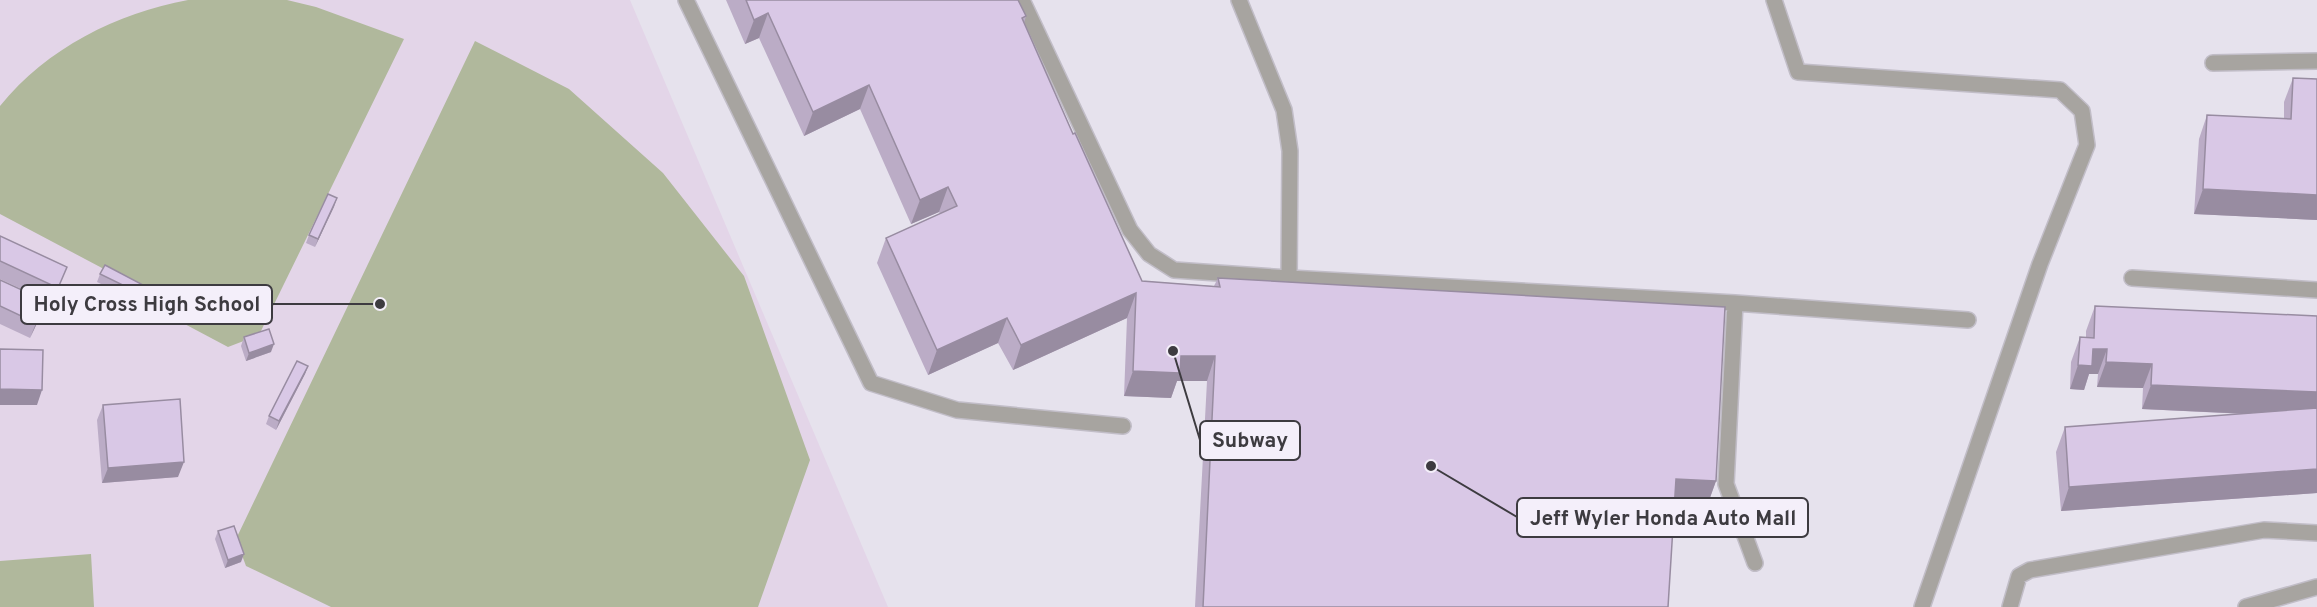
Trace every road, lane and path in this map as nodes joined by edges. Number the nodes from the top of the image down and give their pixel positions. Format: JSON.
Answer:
{"nodes":[{"id":1,"x":686,"y":0,"type":"edge"},
{"id":2,"x":1022,"y":0,"type":"edge"},
{"id":3,"x":1239,"y":0,"type":"edge"},
{"id":4,"x":1774,"y":0,"type":"edge"},
{"id":5,"x":2317,"y":61,"type":"edge"},
{"id":6,"x":2213,"y":63,"type":"dead end"},
{"id":7,"x":1288,"y":278,"type":"junction"},
{"id":8,"x":2132,"y":278,"type":"dead end"},
{"id":9,"x":2317,"y":290,"type":"edge"},
{"id":10,"x":1735,"y":303,"type":"junction"},
{"id":11,"x":1968,"y":320,"type":"dead end"},
{"id":12,"x":1123,"y":426,"type":"dead end"},
{"id":13,"x":2317,"y":533,"type":"edge"},
{"id":14,"x":1755,"y":563,"type":"dead end"},
{"id":15,"x":2317,"y":587,"type":"edge"},
{"id":16,"x":1922,"y":607,"type":"edge"},
{"id":17,"x":2010,"y":607,"type":"edge"},
{"id":18,"x":2246,"y":607,"type":"edge"}],
"edges":[{"from":1,"to":12,"type":"lane"},
{"from":2,"to":7,"type":"lane"},
{"from":3,"to":7,"type":"lane"},
{"from":4,"to":16,"type":"lane"},
{"from":5,"to":6,"type":"lane"},
{"from":7,"to":10,"type":"lane"},
{"from":8,"to":9,"type":"lane"},
{"from":10,"to":11,"type":"lane"},
{"from":10,"to":14,"type":"lane"},
{"from":13,"to":17,"type":"lane"},
{"from":15,"to":18,"type":"lane"}]}
